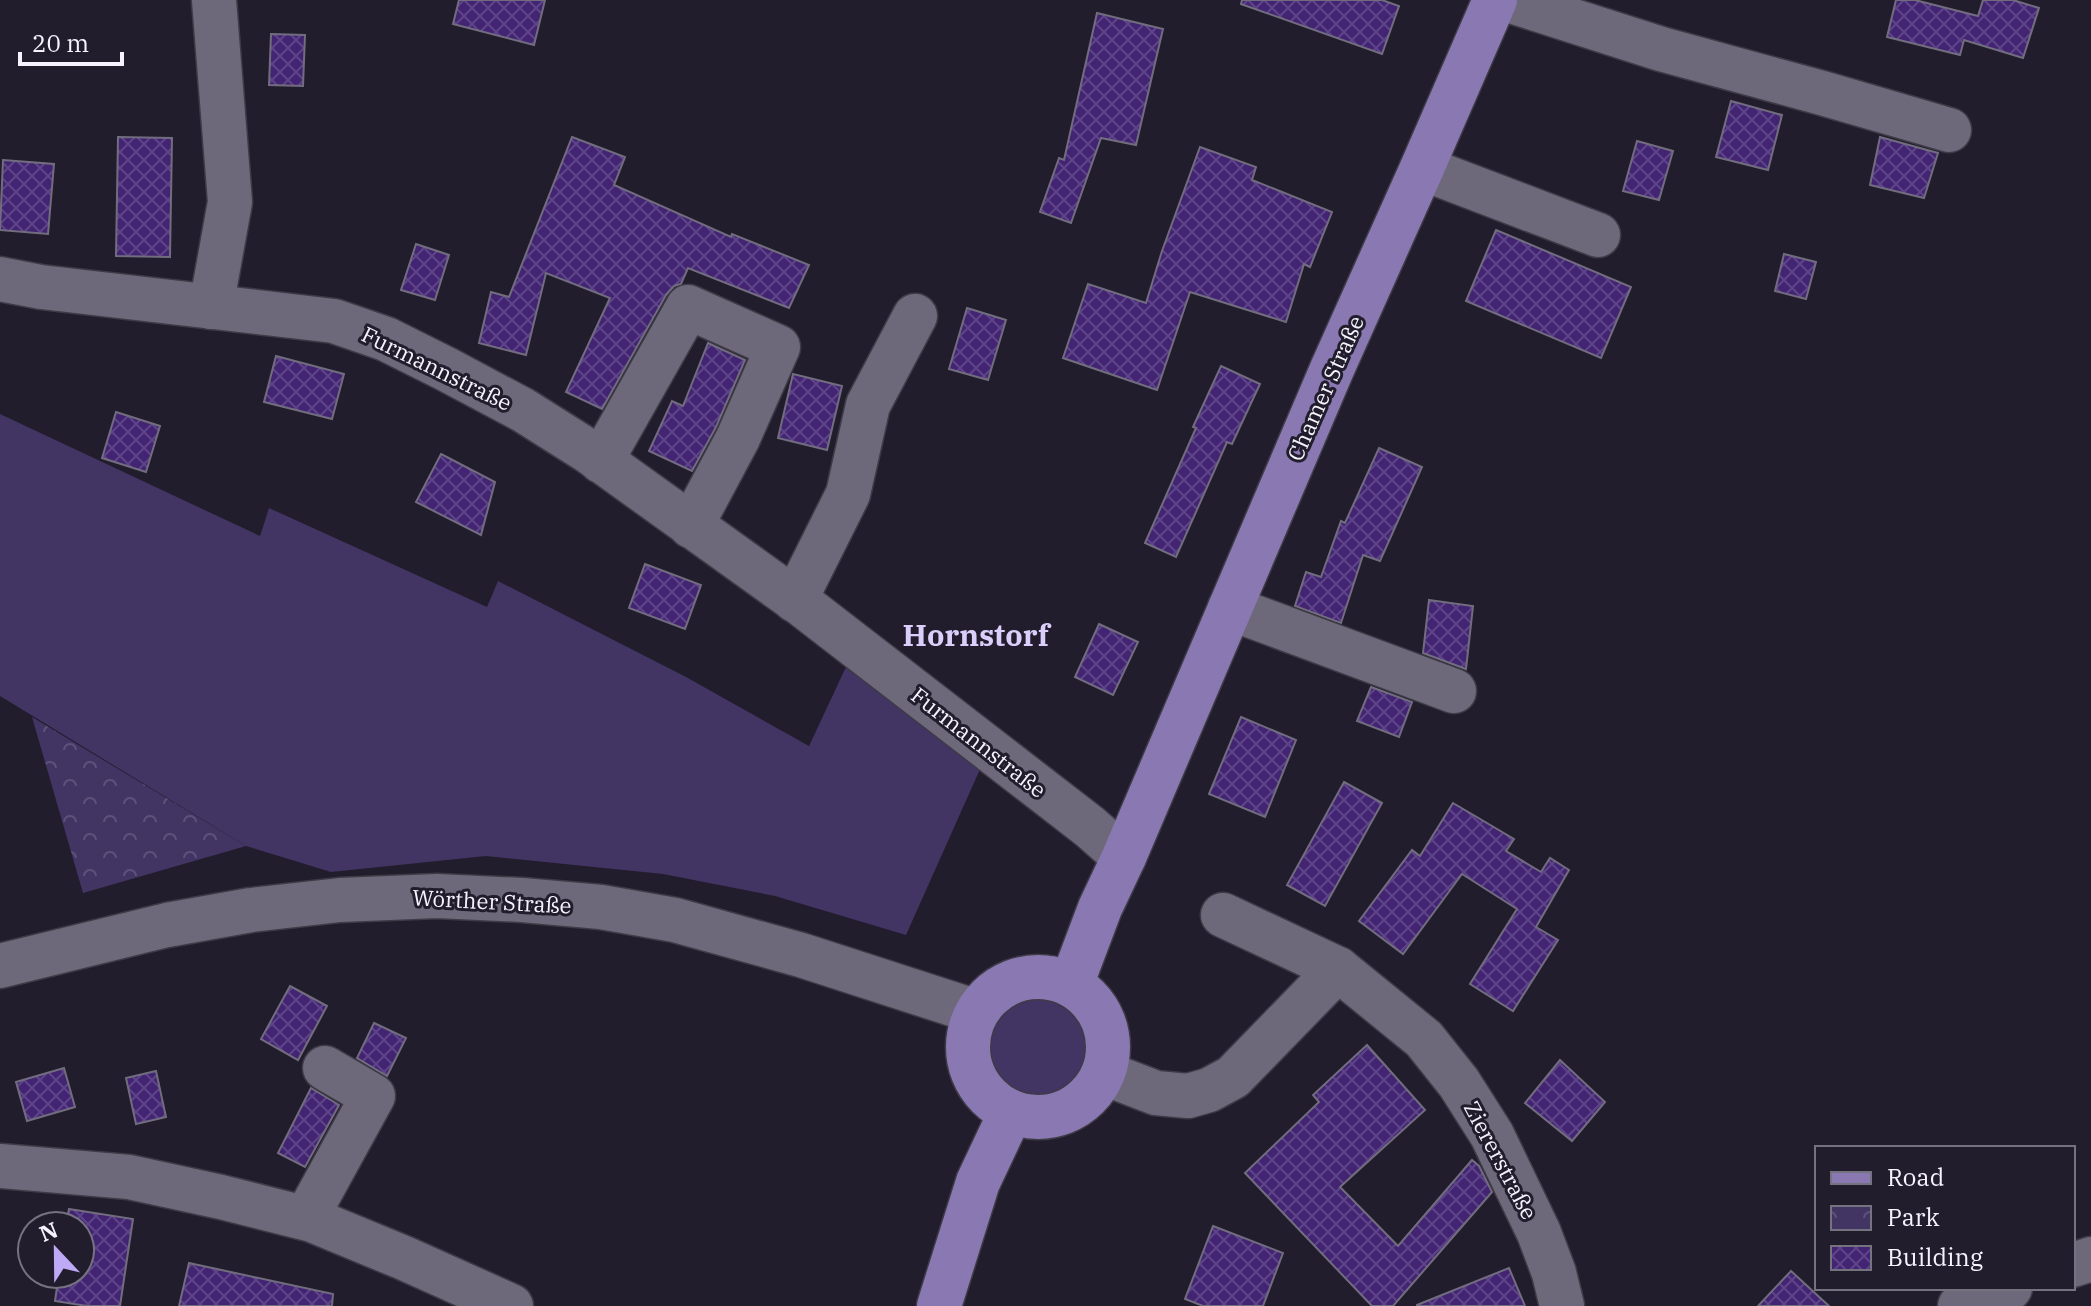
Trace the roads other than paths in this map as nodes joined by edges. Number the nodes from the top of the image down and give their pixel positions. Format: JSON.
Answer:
{"nodes":[{"id":1,"x":214,"y":0,"type":"edge"},
{"id":2,"x":1495,"y":0,"type":"edge"},
{"id":3,"x":1508,"y":0,"type":"edge"},
{"id":4,"x":1949,"y":130,"type":"dead end"},
{"id":5,"x":1422,"y":168,"type":"junction"},
{"id":6,"x":1598,"y":235,"type":"dead end"},
{"id":7,"x":0,"y":279,"type":"edge"},
{"id":8,"x":211,"y":307,"type":"junction"},
{"id":9,"x":915,"y":316,"type":"dead end"},
{"id":10,"x":601,"y":461,"type":"junction"},
{"id":11,"x":691,"y":526,"type":"junction"},
{"id":12,"x":795,"y":600,"type":"junction"},
{"id":13,"x":1230,"y":608,"type":"junction"},
{"id":14,"x":1454,"y":691,"type":"dead end"},
{"id":15,"x":1124,"y":857,"type":"junction"},
{"id":16,"x":1223,"y":915,"type":"dead end"},
{"id":17,"x":0,"y":966,"type":"edge"},
{"id":18,"x":1338,"y":969,"type":"junction"},
{"id":19,"x":1076,"y":973,"type":"junction"},
{"id":20,"x":977,"y":1012,"type":"junction"},
{"id":21,"x":325,"y":1068,"type":"dead end"},
{"id":22,"x":1104,"y":1073,"type":"junction"},
{"id":23,"x":1011,"y":1112,"type":"junction"},
{"id":24,"x":0,"y":1166,"type":"edge"},
{"id":25,"x":306,"y":1218,"type":"junction"},
{"id":26,"x":2004,"y":1290,"type":"edge"},
{"id":27,"x":511,"y":1306,"type":"edge"},
{"id":28,"x":939,"y":1306,"type":"edge"},
{"id":29,"x":1562,"y":1306,"type":"edge"},
{"id":30,"x":1960,"y":1306,"type":"edge"}],
"edges":[{"from":1,"to":8,"type":"street"},
{"from":2,"to":5,"type":"main road","name":"Chamer Straße"},
{"from":3,"to":4,"type":"street"},
{"from":5,"to":6,"type":"street"},
{"from":5,"to":13,"type":"main road","name":"Chamer Straße"},
{"from":7,"to":8,"type":"street","name":"Furmannstraße"},
{"from":8,"to":10,"type":"street","name":"Furmannstraße"},
{"from":9,"to":12,"type":"street"},
{"from":10,"to":11,"type":"street","name":"Furmannstraße"},
{"from":10,"to":11,"type":"street"},
{"from":11,"to":12,"type":"street","name":"Furmannstraße"},
{"from":12,"to":15,"type":"street","name":"Furmannstraße"},
{"from":13,"to":14,"type":"street"},
{"from":13,"to":15,"type":"main road","name":"Chamer Straße"},
{"from":15,"to":19,"type":"main road","name":"Chamer Straße"},
{"from":16,"to":18,"type":"street","name":"Ziererstraße"},
{"from":17,"to":20,"type":"street","name":"Wörther Straße"},
{"from":18,"to":22,"type":"street"},
{"from":18,"to":29,"type":"street","name":"Ziererstraße"},
{"from":19,"to":20,"type":"main road"},
{"from":19,"to":22,"type":"main road"},
{"from":20,"to":23,"type":"main road"},
{"from":21,"to":25,"type":"street"},
{"from":22,"to":23,"type":"main road"},
{"from":23,"to":28,"type":"main road"},
{"from":24,"to":25,"type":"street"},
{"from":25,"to":27,"type":"street"},
{"from":26,"to":30,"type":"street"}]}
